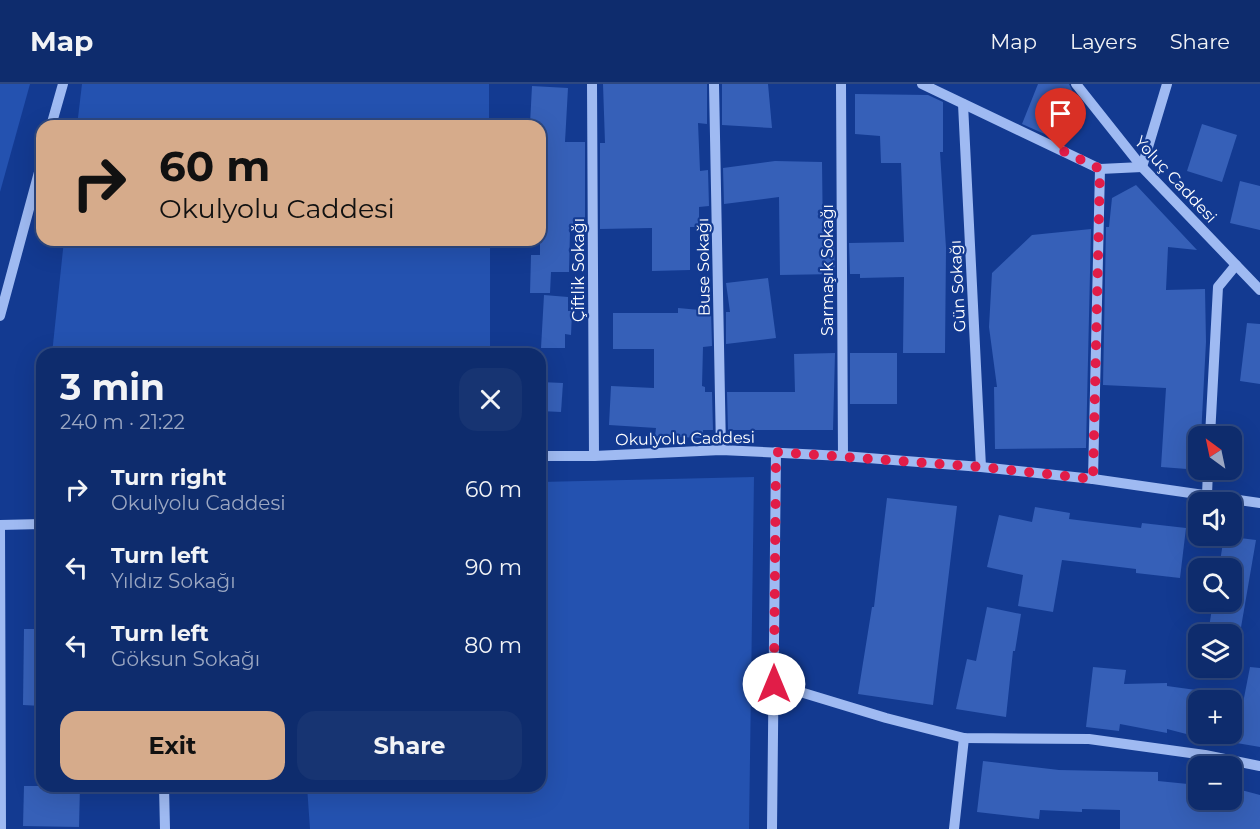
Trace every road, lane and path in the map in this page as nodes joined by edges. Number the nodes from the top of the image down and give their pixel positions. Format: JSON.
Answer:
{"nodes":[{"id":1,"x":63,"y":84,"type":"edge"},
{"id":2,"x":592,"y":84,"type":"edge"},
{"id":3,"x":714,"y":84,"type":"edge"},
{"id":4,"x":841,"y":84,"type":"edge"},
{"id":5,"x":922,"y":84,"type":"edge"},
{"id":6,"x":1076,"y":84,"type":"edge"},
{"id":7,"x":1167,"y":84,"type":"edge"},
{"id":8,"x":963,"y":104,"type":"junction"},
{"id":9,"x":53,"y":120,"type":"edge"},
{"id":10,"x":1142,"y":167,"type":"junction"},
{"id":11,"x":1100,"y":169,"type":"junction"},
{"id":12,"x":36,"y":183,"type":"edge"},
{"id":13,"x":1236,"y":265,"type":"junction"},
{"id":14,"x":1260,"y":290,"type":"edge"},
{"id":15,"x":0,"y":316,"type":"edge"},
{"id":16,"x":1211,"y":426,"type":"edge"},
{"id":17,"x":721,"y":450,"type":"junction"},
{"id":18,"x":776,"y":452,"type":"junction"},
{"id":19,"x":546,"y":456,"type":"edge"},
{"id":20,"x":594,"y":456,"type":"junction"},
{"id":21,"x":843,"y":456,"type":"junction"},
{"id":22,"x":981,"y":467,"type":"junction"},
{"id":23,"x":1093,"y":479,"type":"junction"},
{"id":24,"x":1188,"y":492,"type":"edge"},
{"id":25,"x":1242,"y":500,"type":"edge"},
{"id":26,"x":1260,"y":503,"type":"edge"},
{"id":27,"x":36,"y":524,"type":"edge"},
{"id":28,"x":0,"y":525,"type":"edge"},
{"id":29,"x":774,"y":684,"type":"junction"},
{"id":30,"x":964,"y":738,"type":"junction"},
{"id":31,"x":1260,"y":766,"type":"edge"},
{"id":32,"x":164,"y":792,"type":"edge"},
{"id":33,"x":1,"y":829,"type":"edge"},
{"id":34,"x":165,"y":829,"type":"edge"},
{"id":35,"x":772,"y":829,"type":"edge"},
{"id":36,"x":954,"y":829,"type":"edge"}],
"edges":[{"from":1,"to":9,"type":"street"},
{"from":2,"to":20,"type":"street","name":"Çiftlik Sokağı"},
{"from":3,"to":17,"type":"street","name":"Buse Sokağı"},
{"from":4,"to":21,"type":"street","name":"Sarmaşık Sokağı"},
{"from":5,"to":8,"type":"street"},
{"from":6,"to":10,"type":"street","name":"Yoluç Caddesi"},
{"from":7,"to":10,"type":"street"},
{"from":8,"to":11,"type":"street"},
{"from":8,"to":22,"type":"street","name":"Gün Sokağı"},
{"from":10,"to":11,"type":"street"},
{"from":10,"to":13,"type":"street","name":"Yoluç Caddesi"},
{"from":11,"to":23,"type":"street"},
{"from":12,"to":15,"type":"street"},
{"from":13,"to":14,"type":"street","name":"Yoluç Caddesi"},
{"from":13,"to":16,"type":"street"},
{"from":17,"to":18,"type":"street","name":"Okulyolu Caddesi"},
{"from":17,"to":20,"type":"street","name":"Okulyolu Caddesi"},
{"from":18,"to":21,"type":"street","name":"Okulyolu Caddesi"},
{"from":18,"to":29,"type":"street"},
{"from":19,"to":20,"type":"street","name":"Okulyolu Caddesi"},
{"from":21,"to":22,"type":"street","name":"Okulyolu Caddesi"},
{"from":22,"to":23,"type":"street","name":"Okulyolu Caddesi"},
{"from":23,"to":24,"type":"street","name":"Okulyolu Caddesi"},
{"from":25,"to":26,"type":"street","name":"Okulyolu Caddesi"},
{"from":27,"to":28,"type":"street"},
{"from":28,"to":33,"type":"street"},
{"from":29,"to":30,"type":"street"},
{"from":29,"to":35,"type":"street"},
{"from":30,"to":31,"type":"street"},
{"from":30,"to":36,"type":"street"},
{"from":32,"to":34,"type":"street"}]}
